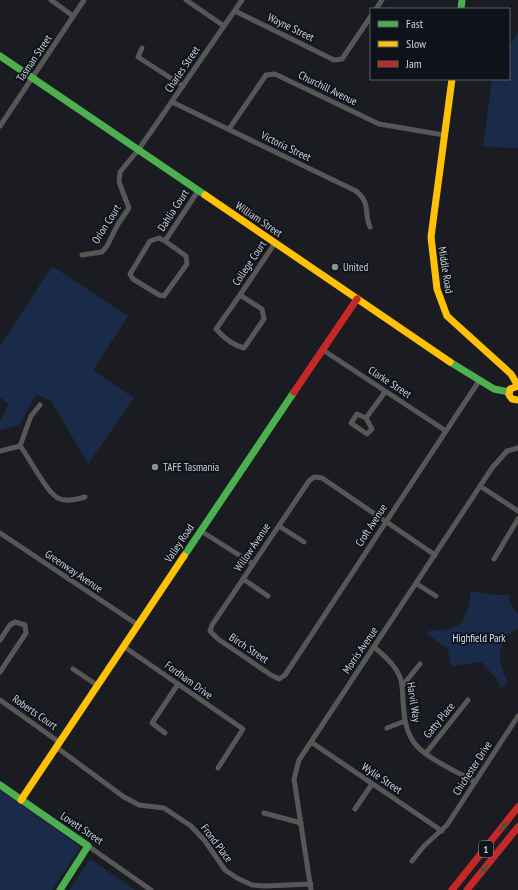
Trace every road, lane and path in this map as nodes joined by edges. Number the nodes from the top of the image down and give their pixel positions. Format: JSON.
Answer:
{"nodes":[{"id":1,"x":51,"y":0,"type":"edge"},
{"id":2,"x":84,"y":0,"type":"edge"},
{"id":3,"x":186,"y":0,"type":"edge"},
{"id":4,"x":242,"y":0,"type":"edge"},
{"id":5,"x":235,"y":11,"type":"junction"},
{"id":6,"x":74,"y":16,"type":"junction"},
{"id":7,"x":370,"y":17,"type":"edge"},
{"id":8,"x":224,"y":26,"type":"junction"},
{"id":9,"x":142,"y":48,"type":"dead end"},
{"id":10,"x":0,"y":56,"type":"edge"},
{"id":11,"x":33,"y":78,"type":"junction"},
{"id":12,"x":452,"y":80,"type":"edge"},
{"id":13,"x":183,"y":86,"type":"junction"},
{"id":14,"x":172,"y":102,"type":"junction"},
{"id":15,"x":0,"y":126,"type":"edge"},
{"id":16,"x":229,"y":129,"type":"junction"},
{"id":17,"x":444,"y":135,"type":"junction"},
{"id":18,"x":139,"y":149,"type":"junction"},
{"id":19,"x":198,"y":191,"type":"junction"},
{"id":20,"x":370,"y":227,"type":"dead end"},
{"id":21,"x":165,"y":241,"type":"junction"},
{"id":22,"x":275,"y":243,"type":"junction"},
{"id":23,"x":82,"y":256,"type":"dead end"},
{"id":24,"x":240,"y":295,"type":"junction"},
{"id":25,"x":357,"y":299,"type":"junction"},
{"id":26,"x":323,"y":350,"type":"junction"},
{"id":27,"x":479,"y":381,"type":"junction"},
{"id":28,"x":518,"y":386,"type":"edge"},
{"id":29,"x":385,"y":392,"type":"junction"},
{"id":30,"x":509,"y":392,"type":"junction"},
{"id":31,"x":518,"y":400,"type":"edge"},
{"id":32,"x":40,"y":405,"type":"dead end"},
{"id":33,"x":366,"y":418,"type":"dead end"},
{"id":34,"x":446,"y":430,"type":"junction"},
{"id":35,"x":20,"y":446,"type":"junction"},
{"id":36,"x":518,"y":448,"type":"edge"},
{"id":37,"x":0,"y":451,"type":"edge"},
{"id":38,"x":480,"y":486,"type":"junction"},
{"id":39,"x":85,"y":498,"type":"dead end"},
{"id":40,"x":518,"y":511,"type":"edge"},
{"id":41,"x":518,"y":519,"type":"edge"},
{"id":42,"x":385,"y":522,"type":"junction"},
{"id":43,"x":279,"y":526,"type":"junction"},
{"id":44,"x":201,"y":531,"type":"junction"},
{"id":45,"x":0,"y":533,"type":"edge"},
{"id":46,"x":304,"y":542,"type":"dead end"},
{"id":47,"x":435,"y":555,"type":"junction"},
{"id":48,"x":494,"y":559,"type":"dead end"},
{"id":49,"x":252,"y":564,"type":"junction"},
{"id":50,"x":243,"y":579,"type":"junction"},
{"id":51,"x":417,"y":584,"type":"junction"},
{"id":52,"x":268,"y":596,"type":"dead end"},
{"id":53,"x":436,"y":596,"type":"dead end"},
{"id":54,"x":138,"y":625,"type":"junction"},
{"id":55,"x":210,"y":631,"type":"joint"},
{"id":56,"x":0,"y":640,"type":"edge"},
{"id":57,"x":123,"y":646,"type":"junction"},
{"id":58,"x":374,"y":648,"type":"junction"},
{"id":59,"x":420,"y":664,"type":"dead end"},
{"id":60,"x":73,"y":669,"type":"dead end"},
{"id":61,"x":0,"y":672,"type":"edge"},
{"id":62,"x":279,"y":679,"type":"joint"},
{"id":63,"x":178,"y":684,"type":"junction"},
{"id":64,"x":97,"y":685,"type":"junction"},
{"id":65,"x":402,"y":685,"type":"junction"},
{"id":66,"x":0,"y":700,"type":"edge"},
{"id":67,"x":468,"y":700,"type":"dead end"},
{"id":68,"x":518,"y":716,"type":"edge"},
{"id":69,"x":405,"y":721,"type":"junction"},
{"id":70,"x":387,"y":728,"type":"dead end"},
{"id":71,"x":165,"y":732,"type":"dead end"},
{"id":72,"x":311,"y":742,"type":"junction"},
{"id":73,"x":57,"y":744,"type":"junction"},
{"id":74,"x":426,"y":753,"type":"junction"},
{"id":75,"x":218,"y":768,"type":"dead end"},
{"id":76,"x":475,"y":782,"type":"junction"},
{"id":77,"x":372,"y":784,"type":"junction"},
{"id":78,"x":0,"y":785,"type":"edge"},
{"id":79,"x":21,"y":800,"type":"junction"},
{"id":80,"x":518,"y":807,"type":"edge"},
{"id":81,"x":355,"y":809,"type":"dead end"},
{"id":82,"x":264,"y":813,"type":"dead end"},
{"id":83,"x":301,"y":823,"type":"junction"},
{"id":84,"x":518,"y":827,"type":"edge"},
{"id":85,"x":442,"y":831,"type":"junction"},
{"id":86,"x":88,"y":846,"type":"junction"},
{"id":87,"x":412,"y":861,"type":"dead end"},
{"id":88,"x":311,"y":887,"type":"edge"},
{"id":89,"x":60,"y":890,"type":"edge"},
{"id":90,"x":151,"y":890,"type":"edge"},
{"id":91,"x":452,"y":890,"type":"edge"},
{"id":92,"x":467,"y":890,"type":"edge"}],
"edges":[{"from":1,"to":6,"type":"street"},
{"from":2,"to":6,"type":"street","name":"Tasman Street"},
{"from":3,"to":8,"type":"street"},
{"from":4,"to":5,"type":"street","name":"Charles Street"},
{"from":5,"to":7,"type":"street","name":"Wayne Street"},
{"from":5,"to":8,"type":"street","name":"Charles Street"},
{"from":6,"to":11,"type":"street","name":"Tasman Street"},
{"from":8,"to":13,"type":"street","name":"Charles Street"},
{"from":9,"to":13,"type":"street"},
{"from":10,"to":11,"type":"main road","name":"William Street"},
{"from":11,"to":15,"type":"street","name":"Tasman Street"},
{"from":11,"to":18,"type":"main road","name":"William Street"},
{"from":12,"to":17,"type":"main road","name":"Middle Road"},
{"from":13,"to":14,"type":"street","name":"Charles Street"},
{"from":14,"to":16,"type":"street","name":"Victoria Street"},
{"from":14,"to":18,"type":"street","name":"Charles Street"},
{"from":16,"to":17,"type":"street","name":"Churchill Avenue"},
{"from":16,"to":20,"type":"street","name":"Victoria Street"},
{"from":17,"to":28,"type":"main road","name":"Middle Road"},
{"from":18,"to":19,"type":"main road","name":"William Street"},
{"from":18,"to":23,"type":"street","name":"Orion Court"},
{"from":19,"to":21,"type":"street","name":"Dahlia Court"},
{"from":19,"to":22,"type":"main road","name":"William Street"},
{"from":21,"to":21,"type":"street","name":"Dahlia Court"},
{"from":22,"to":24,"type":"street","name":"College Court"},
{"from":22,"to":25,"type":"main road","name":"William Street"},
{"from":24,"to":24,"type":"street","name":"College Court"},
{"from":25,"to":26,"type":"main road","name":"Valley Road"},
{"from":25,"to":27,"type":"main road","name":"William Street"},
{"from":26,"to":29,"type":"street","name":"Clarke Street"},
{"from":26,"to":44,"type":"main road","name":"Valley Road"},
{"from":27,"to":30,"type":"main road","name":"William Street"},
{"from":27,"to":34,"type":"street","name":"Croft Avenue"},
{"from":28,"to":30,"type":"main road"},
{"from":29,"to":33,"type":"street"},
{"from":29,"to":34,"type":"street","name":"Clarke Street"},
{"from":30,"to":31,"type":"main road"},
{"from":32,"to":35,"type":"street"},
{"from":34,"to":42,"type":"street","name":"Croft Avenue"},
{"from":35,"to":37,"type":"street"},
{"from":35,"to":39,"type":"street"},
{"from":36,"to":38,"type":"street","name":"Morris Avenue"},
{"from":38,"to":40,"type":"street"},
{"from":38,"to":47,"type":"street","name":"Morris Avenue"},
{"from":41,"to":48,"type":"street"},
{"from":42,"to":43,"type":"street","name":"Willow Avenue"},
{"from":42,"to":47,"type":"street"},
{"from":42,"to":62,"type":"street","name":"Croft Avenue"},
{"from":43,"to":46,"type":"street"},
{"from":43,"to":49,"type":"street","name":"Willow Avenue"},
{"from":44,"to":49,"type":"street"},
{"from":44,"to":54,"type":"main road","name":"Valley Road"},
{"from":45,"to":54,"type":"street","name":"Greenway Avenue"},
{"from":47,"to":51,"type":"street","name":"Morris Avenue"},
{"from":49,"to":50,"type":"street","name":"Willow Avenue"},
{"from":50,"to":52,"type":"street"},
{"from":50,"to":55,"type":"street","name":"Willow Avenue"},
{"from":51,"to":53,"type":"street"},
{"from":51,"to":58,"type":"street","name":"Morris Avenue"},
{"from":54,"to":57,"type":"main road","name":"Valley Road"},
{"from":55,"to":62,"type":"street","name":"Birch Street"},
{"from":56,"to":61,"type":"street"},
{"from":57,"to":63,"type":"street","name":"Fordham Drive"},
{"from":57,"to":64,"type":"main road","name":"Valley Road"},
{"from":58,"to":65,"type":"street","name":"Harvil Way"},
{"from":58,"to":72,"type":"street","name":"Morris Avenue"},
{"from":59,"to":65,"type":"street"},
{"from":60,"to":64,"type":"street"},
{"from":63,"to":71,"type":"street"},
{"from":63,"to":75,"type":"street","name":"Fordham Drive"},
{"from":64,"to":73,"type":"main road","name":"Valley Road"},
{"from":65,"to":69,"type":"street","name":"Harvil Way"},
{"from":66,"to":73,"type":"street","name":"Roberts Court"},
{"from":67,"to":74,"type":"street","name":"Gatty Place"},
{"from":68,"to":76,"type":"street","name":"Chichester Drive"},
{"from":69,"to":70,"type":"street"},
{"from":69,"to":74,"type":"street","name":"Harvil Way"},
{"from":72,"to":77,"type":"street","name":"Wylie Street"},
{"from":72,"to":83,"type":"street","name":"Morris Avenue"},
{"from":73,"to":79,"type":"main road","name":"Valley Road"},
{"from":73,"to":88,"type":"street","name":"Frond Place"},
{"from":74,"to":76,"type":"street","name":"Harvil Way"},
{"from":76,"to":85,"type":"street","name":"Chichester Drive"},
{"from":77,"to":81,"type":"street"},
{"from":77,"to":85,"type":"street","name":"Wylie Street"},
{"from":78,"to":79,"type":"main road","name":"Lovett Street"},
{"from":79,"to":86,"type":"main road","name":"Lovett Street"},
{"from":91,"to":80,"type":"main road","number":"1","one_way":true},
{"from":82,"to":83,"type":"street"},
{"from":83,"to":88,"type":"street","name":"Morris Avenue"},
{"from":84,"to":92,"type":"main road","number":"1","one_way":true},
{"from":85,"to":87,"type":"street","name":"Chichester Drive"},
{"from":86,"to":89,"type":"main road"},
{"from":86,"to":90,"type":"street","name":"Lovett Street"}]}
